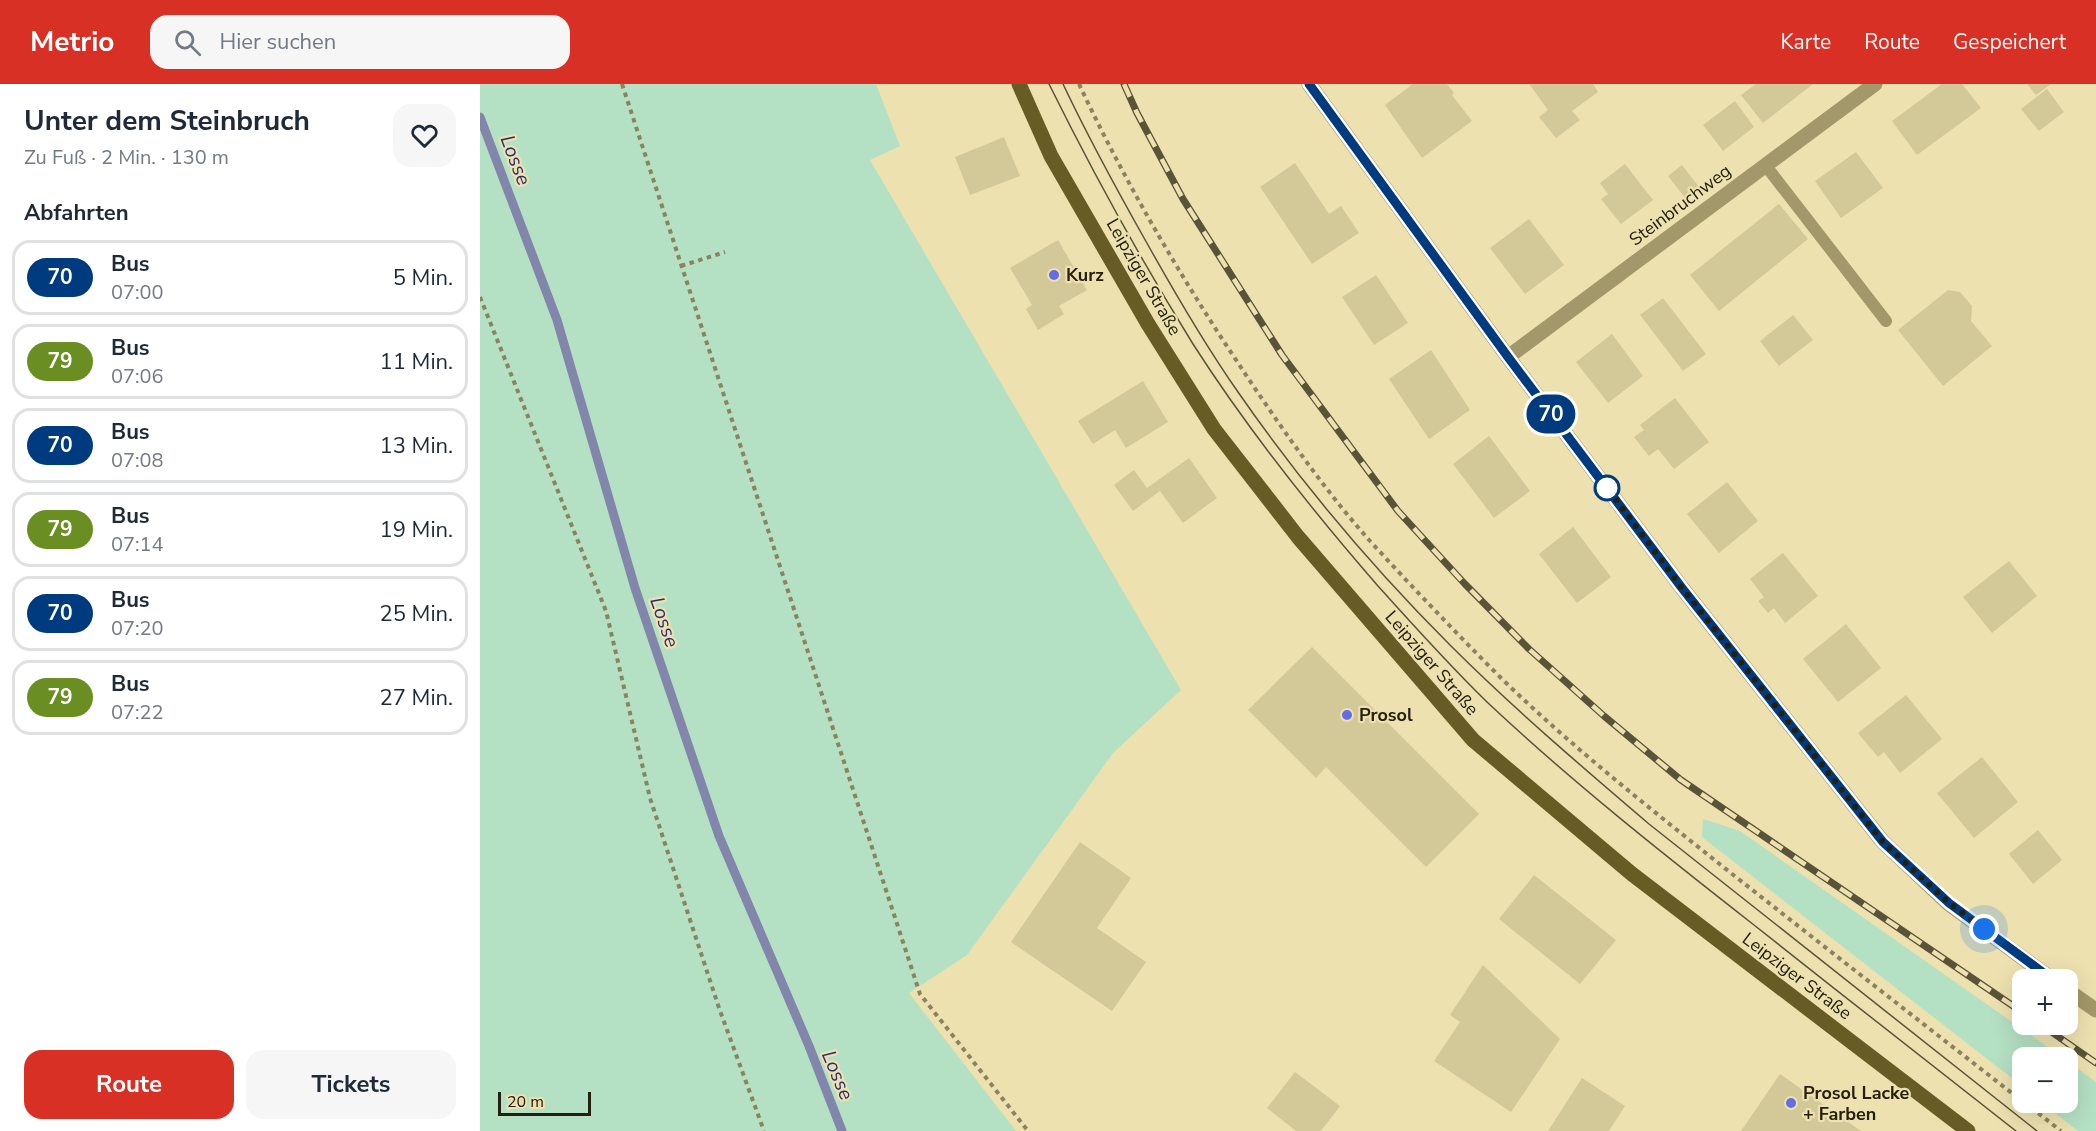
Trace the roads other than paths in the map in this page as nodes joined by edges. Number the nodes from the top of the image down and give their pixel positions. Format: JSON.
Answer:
{"nodes":[{"id":1,"x":1019,"y":84,"type":"edge"},
{"id":2,"x":1309,"y":84,"type":"edge"},
{"id":3,"x":1875,"y":84,"type":"edge"},
{"id":4,"x":1766,"y":166,"type":"junction"},
{"id":5,"x":1886,"y":321,"type":"dead end"},
{"id":6,"x":1508,"y":357,"type":"junction"},
{"id":7,"x":2038,"y":969,"type":"edge"},
{"id":8,"x":2078,"y":996,"type":"edge"},
{"id":9,"x":2094,"y":1004,"type":"edge"},
{"id":10,"x":1968,"y":1131,"type":"edge"}],
"edges":[{"from":1,"to":10,"type":"main road","name":"Leipziger Straße"},
{"from":2,"to":6,"type":"street"},
{"from":3,"to":4,"type":"street","name":"Steinbruchweg"},
{"from":4,"to":5,"type":"lane"},
{"from":4,"to":6,"type":"street","name":"Steinbruchweg"},
{"from":6,"to":7,"type":"street"},
{"from":8,"to":9,"type":"street"}]}
